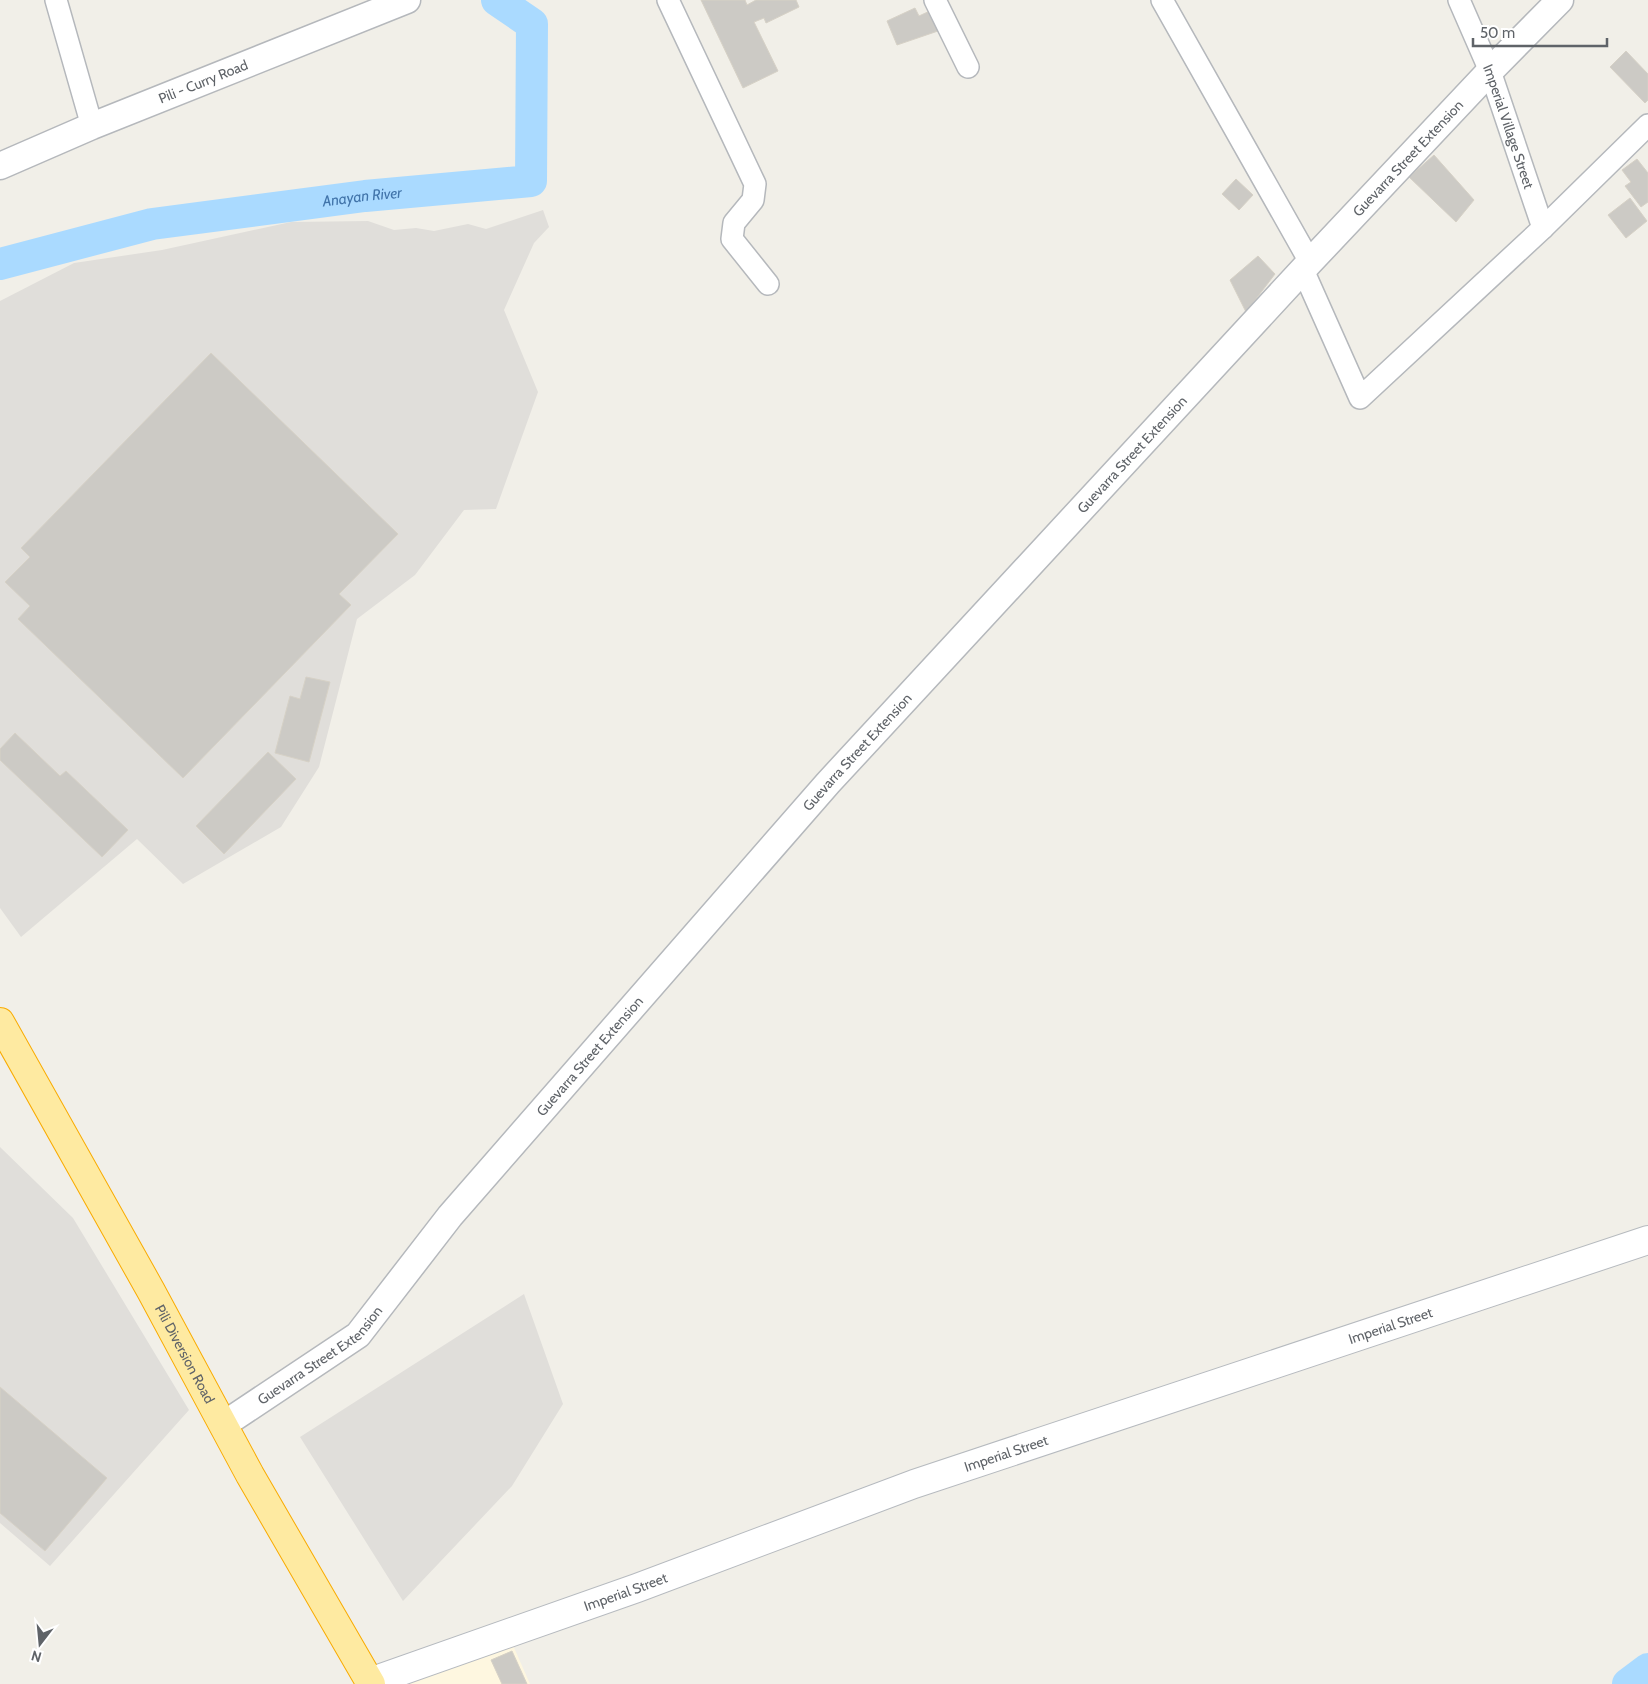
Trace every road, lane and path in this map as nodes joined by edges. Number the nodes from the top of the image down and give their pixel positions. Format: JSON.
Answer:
{"nodes":[{"id":1,"x":56,"y":0,"type":"edge"},
{"id":2,"x":406,"y":0,"type":"edge"},
{"id":3,"x":668,"y":0,"type":"edge"},
{"id":4,"x":935,"y":0,"type":"edge"},
{"id":5,"x":1162,"y":0,"type":"edge"},
{"id":6,"x":1459,"y":0,"type":"edge"},
{"id":7,"x":1560,"y":0,"type":"edge"},
{"id":8,"x":968,"y":67,"type":"dead end"},
{"id":9,"x":1490,"y":72,"type":"junction"},
{"id":10,"x":1648,"y":125,"type":"edge"},
{"id":11,"x":92,"y":126,"type":"junction"},
{"id":12,"x":0,"y":166,"type":"edge"},
{"id":13,"x":1543,"y":228,"type":"junction"},
{"id":14,"x":1307,"y":266,"type":"junction"},
{"id":15,"x":768,"y":284,"type":"dead end"},
{"id":16,"x":0,"y":1022,"type":"edge"},
{"id":17,"x":1648,"y":1240,"type":"edge"},
{"id":18,"x":224,"y":1425,"type":"junction"},
{"id":19,"x":369,"y":1684,"type":"edge"}],
"edges":[{"from":1,"to":11,"type":"street"},
{"from":2,"to":11,"type":"street","name":"Pili - Curry Road"},
{"from":3,"to":15,"type":"street"},
{"from":4,"to":8,"type":"street"},
{"from":5,"to":14,"type":"street"},
{"from":6,"to":9,"type":"street","name":"Imperial Village Street"},
{"from":7,"to":9,"type":"street","name":"Guevarra Street Extension"},
{"from":9,"to":13,"type":"street","name":"Imperial Village Street"},
{"from":9,"to":14,"type":"street","name":"Guevarra Street Extension"},
{"from":10,"to":13,"type":"street"},
{"from":11,"to":12,"type":"street","name":"Pili - Curry Road"},
{"from":13,"to":14,"type":"street"},
{"from":14,"to":18,"type":"street","name":"Guevarra Street Extension"},
{"from":16,"to":18,"type":"highway","name":"Pili Diversion Road"},
{"from":17,"to":19,"type":"main road","name":"Imperial Street"},
{"from":18,"to":19,"type":"highway","name":"Pili Diversion Road"}]}
